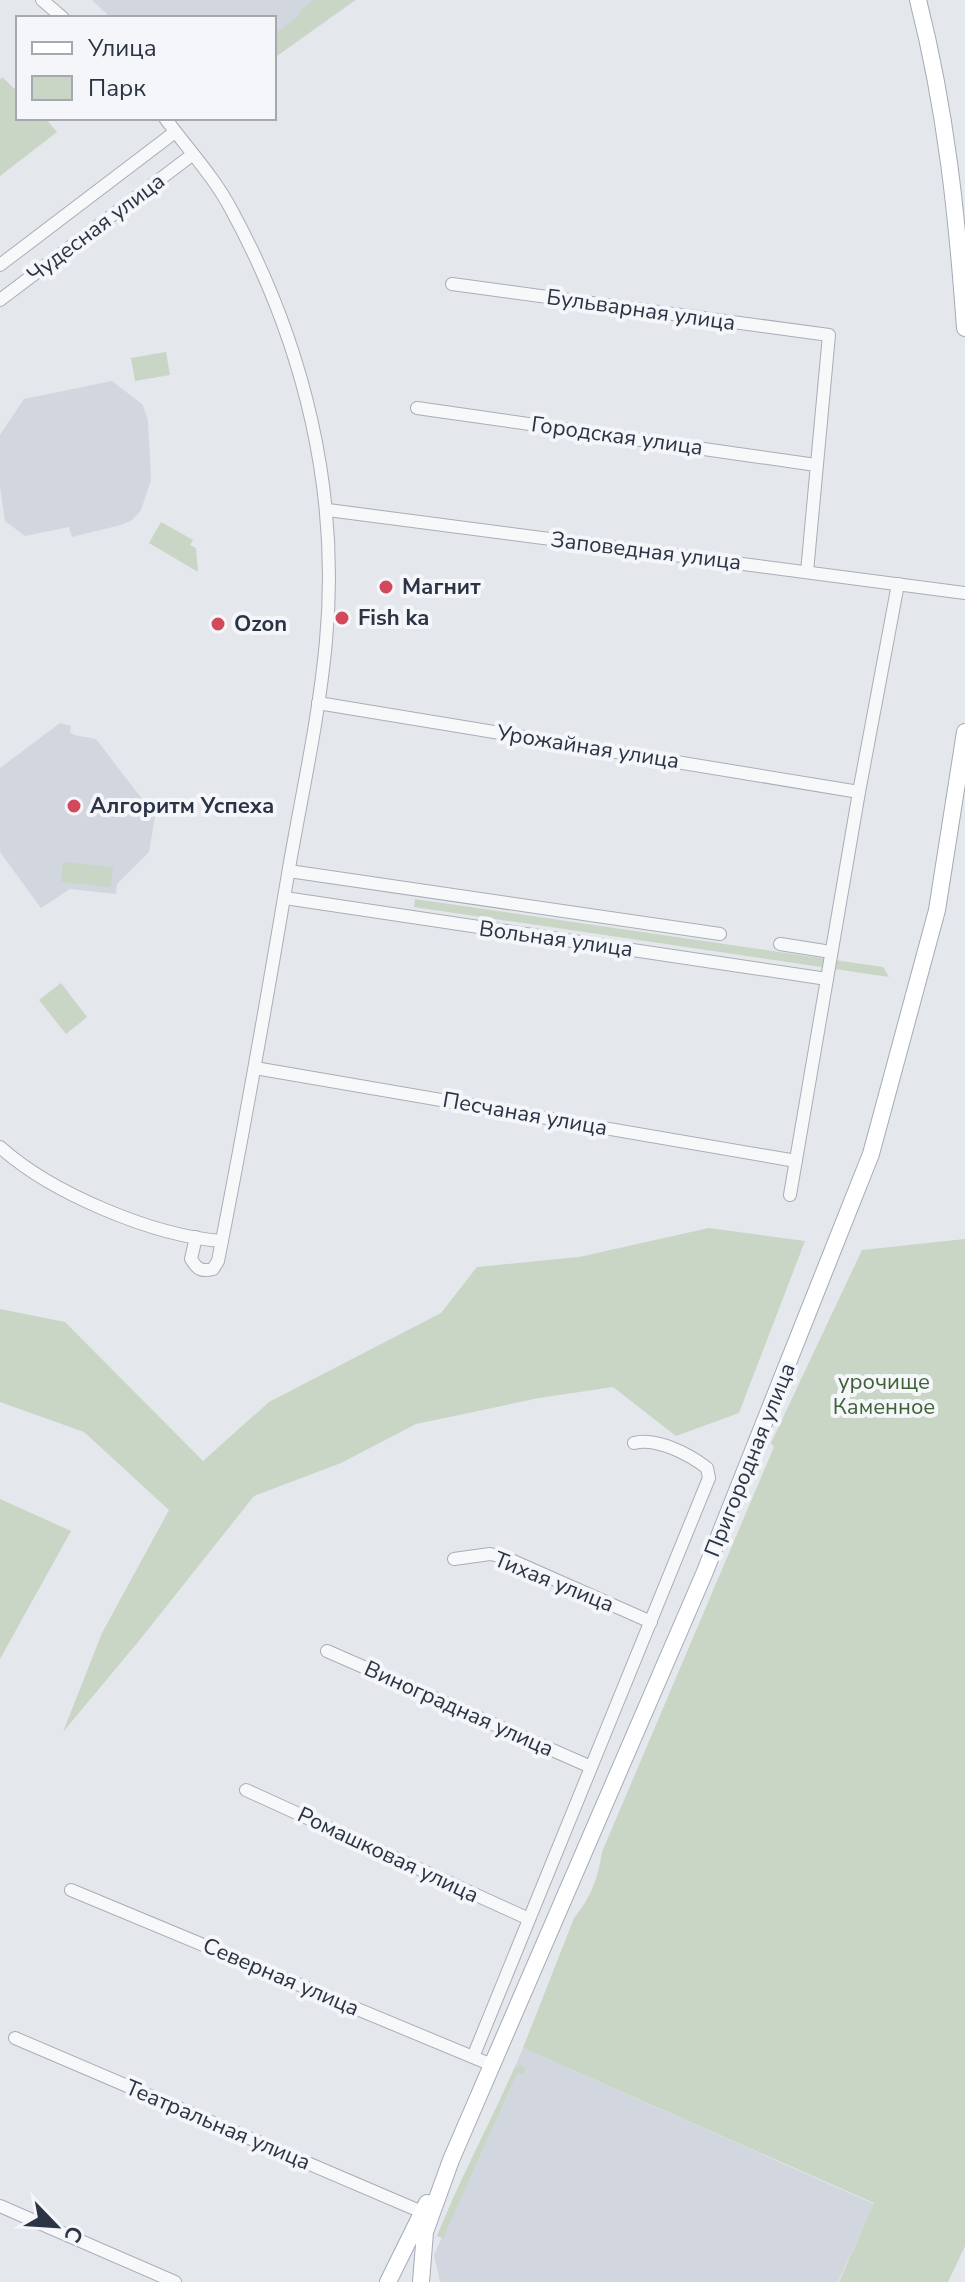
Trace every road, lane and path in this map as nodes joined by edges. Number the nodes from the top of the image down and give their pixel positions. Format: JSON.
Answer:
{"nodes":[{"id":1,"x":42,"y":0,"type":"edge"},
{"id":2,"x":918,"y":0,"type":"edge"},
{"id":3,"x":61,"y":16,"type":"edge"},
{"id":4,"x":166,"y":120,"type":"edge"},
{"id":5,"x":175,"y":132,"type":"junction"},
{"id":6,"x":152,"y":152,"type":"junction"},
{"id":7,"x":192,"y":155,"type":"junction"},
{"id":8,"x":169,"y":173,"type":"junction"},
{"id":9,"x":0,"y":265,"type":"edge"},
{"id":10,"x":452,"y":284,"type":"dead end"},
{"id":11,"x":0,"y":300,"type":"edge"},
{"id":12,"x":965,"y":328,"type":"edge"},
{"id":13,"x":417,"y":408,"type":"dead end"},
{"id":14,"x":816,"y":465,"type":"junction"},
{"id":15,"x":328,"y":510,"type":"junction"},
{"id":16,"x":807,"y":572,"type":"junction"},
{"id":17,"x":898,"y":584,"type":"junction"},
{"id":18,"x":965,"y":593,"type":"edge"},
{"id":19,"x":318,"y":703,"type":"junction"},
{"id":20,"x":965,"y":732,"type":"edge"},
{"id":21,"x":859,"y":792,"type":"junction"},
{"id":22,"x":289,"y":871,"type":"junction"},
{"id":23,"x":285,"y":898,"type":"junction"},
{"id":24,"x":720,"y":934,"type":"dead end"},
{"id":25,"x":780,"y":944,"type":"dead end"},
{"id":26,"x":831,"y":952,"type":"junction"},
{"id":27,"x":827,"y":979,"type":"junction"},
{"id":28,"x":255,"y":1068,"type":"junction"},
{"id":29,"x":0,"y":1147,"type":"edge"},
{"id":30,"x":796,"y":1161,"type":"junction"},
{"id":31,"x":790,"y":1195,"type":"dead end"},
{"id":32,"x":196,"y":1237,"type":"junction"},
{"id":33,"x":222,"y":1241,"type":"junction"},
{"id":34,"x":634,"y":1443,"type":"dead end"},
{"id":35,"x":454,"y":1559,"type":"dead end"},
{"id":36,"x":651,"y":1622,"type":"junction"},
{"id":37,"x":327,"y":1651,"type":"dead end"},
{"id":38,"x":591,"y":1767,"type":"junction"},
{"id":39,"x":246,"y":1790,"type":"dead end"},
{"id":40,"x":71,"y":1890,"type":"dead end"},
{"id":41,"x":529,"y":1919,"type":"junction"},
{"id":42,"x":15,"y":2038,"type":"dead end"},
{"id":43,"x":473,"y":2057,"type":"junction"},
{"id":44,"x":492,"y":2065,"type":"junction"},
{"id":45,"x":451,"y":2160,"type":"junction"},
{"id":46,"x":0,"y":2206,"type":"edge"},
{"id":47,"x":422,"y":2212,"type":"junction"},
{"id":48,"x":175,"y":2282,"type":"edge"},
{"id":49,"x":388,"y":2282,"type":"edge"},
{"id":50,"x":421,"y":2282,"type":"edge"}],
"edges":[{"from":1,"to":3,"type":"street"},
{"from":2,"to":12,"type":"main road"},
{"from":4,"to":5,"type":"street"},
{"from":5,"to":6,"type":"street","name":"Чудесная улица"},
{"from":5,"to":7,"type":"street"},
{"from":6,"to":8,"type":"street"},
{"from":6,"to":9,"type":"street","name":"Чудесная улица"},
{"from":7,"to":8,"type":"street","name":"Чудесная улица"},
{"from":7,"to":15,"type":"street"},
{"from":8,"to":11,"type":"street","name":"Чудесная улица"},
{"from":10,"to":14,"type":"street","name":"Бульварная улица"},
{"from":13,"to":14,"type":"street","name":"Городская улица"},
{"from":14,"to":16,"type":"street"},
{"from":15,"to":16,"type":"street","name":"Заповедная улица"},
{"from":15,"to":19,"type":"street"},
{"from":16,"to":17,"type":"street","name":"Заповедная улица"},
{"from":17,"to":18,"type":"street","name":"Заповедная улица"},
{"from":17,"to":21,"type":"street"},
{"from":19,"to":21,"type":"street","name":"Урожайная улица"},
{"from":19,"to":22,"type":"street"},
{"from":20,"to":44,"type":"main road","name":"Пригородная улица"},
{"from":21,"to":26,"type":"street"},
{"from":22,"to":23,"type":"street"},
{"from":22,"to":24,"type":"street","name":"Вольная улица"},
{"from":23,"to":27,"type":"street","name":"Вольная улица"},
{"from":23,"to":28,"type":"street"},
{"from":25,"to":26,"type":"street"},
{"from":26,"to":27,"type":"street"},
{"from":27,"to":30,"type":"street"},
{"from":28,"to":30,"type":"street","name":"Песчаная улица"},
{"from":28,"to":33,"type":"street"},
{"from":29,"to":32,"type":"street"},
{"from":30,"to":31,"type":"street"},
{"from":32,"to":33,"type":"street"},
{"from":32,"to":33,"type":"street"},
{"from":34,"to":36,"type":"street","name":"Пригородная улица"},
{"from":35,"to":36,"type":"street","name":"Тихая улица"},
{"from":36,"to":38,"type":"street","name":"Пригородная улица"},
{"from":37,"to":38,"type":"street","name":"Виноградная улица"},
{"from":38,"to":41,"type":"street","name":"Пригородная улица"},
{"from":39,"to":41,"type":"street","name":"Ромашковая улица"},
{"from":40,"to":43,"type":"street","name":"Северная улица"},
{"from":41,"to":43,"type":"street","name":"Пригородная улица"},
{"from":42,"to":47,"type":"street","name":"Театральная улица"},
{"from":43,"to":44,"type":"street","name":"Северная улица"},
{"from":44,"to":45,"type":"main road","name":"Пригородная улица"},
{"from":45,"to":47,"type":"main road","name":"Пригородная улица"},
{"from":45,"to":50,"type":"main road","name":"Пригородная улица"},
{"from":46,"to":48,"type":"street"},
{"from":47,"to":49,"type":"main road","name":"Пригородная улица"}]}
